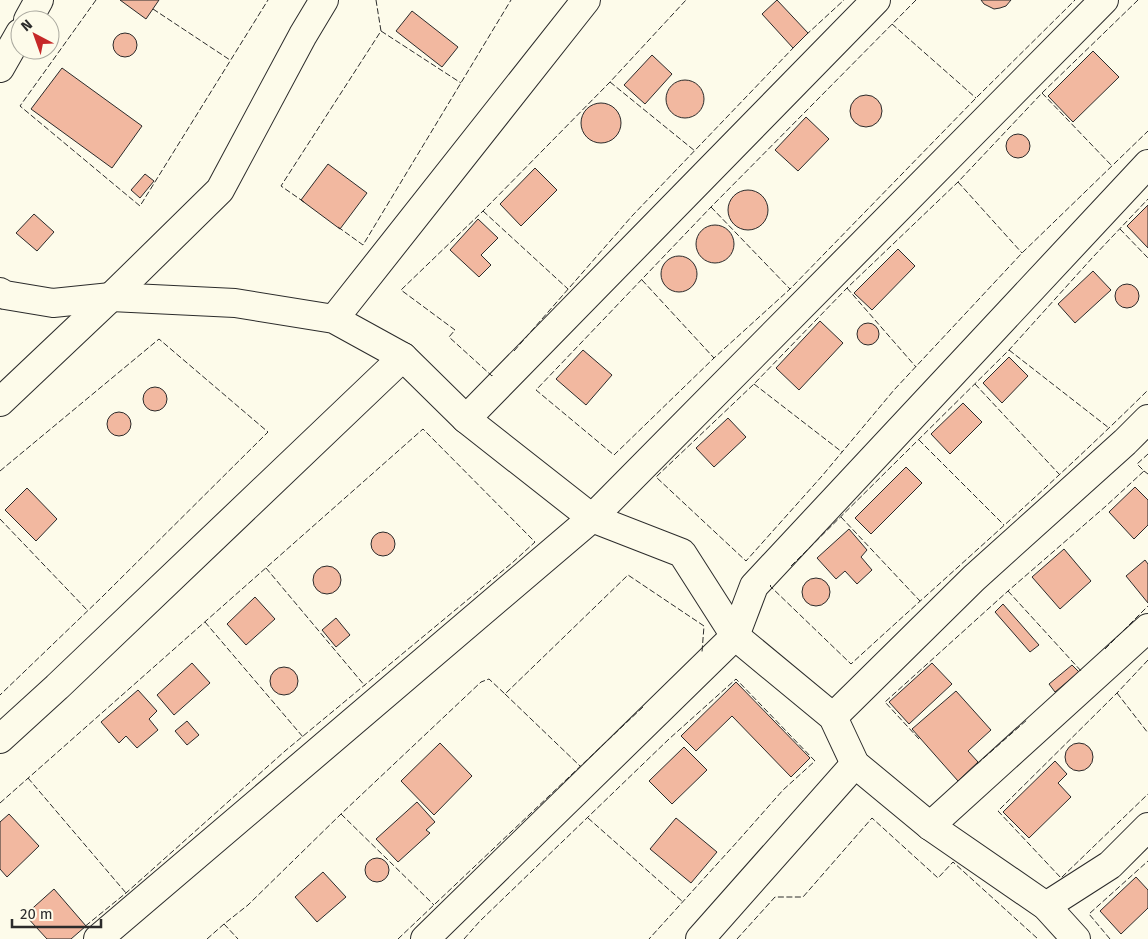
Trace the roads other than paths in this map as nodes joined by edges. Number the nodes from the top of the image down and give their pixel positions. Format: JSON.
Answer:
{"nodes":[{"id":1,"x":324,"y":0,"type":"edge"},
{"id":2,"x":586,"y":0,"type":"edge"},
{"id":3,"x":876,"y":0,"type":"edge"},
{"id":4,"x":1104,"y":0,"type":"edge"},
{"id":5,"x":10,"y":50,"type":"edge"},
{"id":6,"x":0,"y":68,"type":"edge"},
{"id":7,"x":1148,"y":164,"type":"edge"},
{"id":8,"x":0,"y":292,"type":"edge"},
{"id":9,"x":112,"y":297,"type":"junction"},
{"id":10,"x":334,"y":320,"type":"junction"},
{"id":11,"x":403,"y":357,"type":"junction"},
{"id":12,"x":0,"y":402,"type":"edge"},
{"id":13,"x":466,"y":419,"type":"junction"},
{"id":14,"x":1148,"y":419,"type":"edge"},
{"id":15,"x":592,"y":518,"type":"junction"},
{"id":16,"x":1148,"y":628,"type":"edge"},
{"id":17,"x":735,"y":636,"type":"junction"},
{"id":18,"x":833,"y":717,"type":"junction"},
{"id":19,"x":0,"y":739,"type":"edge"},
{"id":20,"x":855,"y":764,"type":"junction"},
{"id":21,"x":930,"y":826,"type":"junction"},
{"id":22,"x":1148,"y":828,"type":"edge"},
{"id":23,"x":1046,"y":906,"type":"junction"},
{"id":24,"x":98,"y":939,"type":"edge"},
{"id":25,"x":425,"y":939,"type":"edge"},
{"id":26,"x":700,"y":939,"type":"edge"},
{"id":27,"x":1076,"y":939,"type":"edge"}],
"edges":[{"from":1,"to":9,"type":"street"},
{"from":2,"to":10,"type":"street"},
{"from":3,"to":13,"type":"street"},
{"from":4,"to":15,"type":"street"},
{"from":5,"to":6,"type":"street"},
{"from":7,"to":17,"type":"street"},
{"from":8,"to":9,"type":"street"},
{"from":9,"to":10,"type":"street"},
{"from":9,"to":12,"type":"street"},
{"from":10,"to":11,"type":"street"},
{"from":11,"to":13,"type":"street"},
{"from":11,"to":19,"type":"street"},
{"from":13,"to":15,"type":"street"},
{"from":14,"to":18,"type":"street"},
{"from":15,"to":17,"type":"street"},
{"from":15,"to":24,"type":"street"},
{"from":16,"to":21,"type":"street"},
{"from":17,"to":18,"type":"street"},
{"from":17,"to":25,"type":"street"},
{"from":18,"to":20,"type":"street"},
{"from":20,"to":21,"type":"street"},
{"from":20,"to":26,"type":"street"},
{"from":21,"to":23,"type":"street"},
{"from":22,"to":23,"type":"street"},
{"from":23,"to":27,"type":"street"}]}
